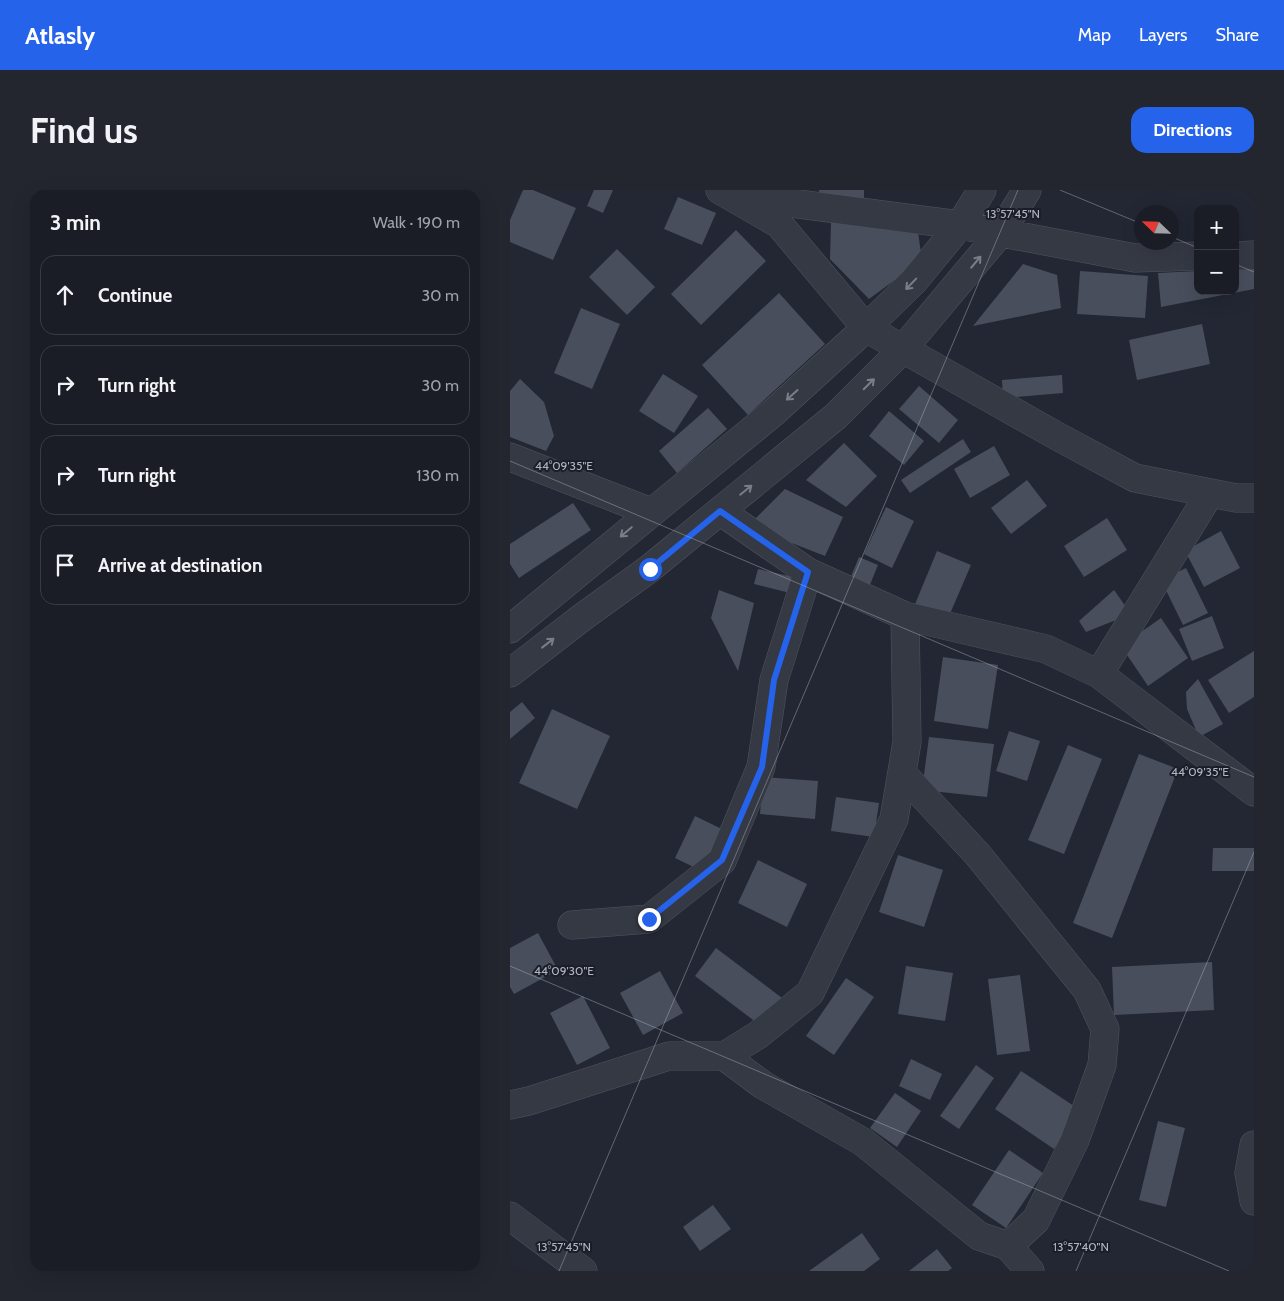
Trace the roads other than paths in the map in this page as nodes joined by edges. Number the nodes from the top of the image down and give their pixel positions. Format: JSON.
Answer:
{"nodes":[{"id":1,"x":720,"y":190,"type":"edge"},
{"id":2,"x":724,"y":190,"type":"edge"},
{"id":3,"x":982,"y":190,"type":"edge"},
{"id":4,"x":1027,"y":190,"type":"edge"},
{"id":5,"x":768,"y":195,"type":"edge"},
{"id":6,"x":960,"y":225,"type":"junction"},
{"id":7,"x":1001,"y":232,"type":"junction"},
{"id":8,"x":1254,"y":255,"type":"edge"},
{"id":9,"x":1194,"y":256,"type":"edge"},
{"id":10,"x":1239,"y":256,"type":"edge"},
{"id":11,"x":866,"y":328,"type":"junction"},
{"id":12,"x":903,"y":349,"type":"junction"},
{"id":13,"x":510,"y":457,"type":"edge"},
{"id":14,"x":1210,"y":493,"type":"junction"},
{"id":15,"x":1254,"y":498,"type":"edge"},
{"id":16,"x":720,"y":511,"type":"junction"},
{"id":17,"x":652,"y":512,"type":"junction"},
{"id":18,"x":808,"y":572,"type":"junction"},
{"id":19,"x":905,"y":616,"type":"junction"},
{"id":20,"x":510,"y":629,"type":"edge"},
{"id":21,"x":510,"y":673,"type":"edge"},
{"id":22,"x":1099,"y":674,"type":"junction"},
{"id":23,"x":902,"y":773,"type":"junction"},
{"id":24,"x":1254,"y":792,"type":"edge"},
{"id":25,"x":572,"y":924,"type":"dead end"},
{"id":26,"x":724,"y":1056,"type":"junction"},
{"id":27,"x":510,"y":1105,"type":"edge"},
{"id":28,"x":1254,"y":1145,"type":"edge"},
{"id":29,"x":1254,"y":1201,"type":"edge"},
{"id":30,"x":510,"y":1216,"type":"edge"},
{"id":31,"x":1008,"y":1246,"type":"junction"},
{"id":32,"x":583,"y":1271,"type":"edge"},
{"id":33,"x":1030,"y":1271,"type":"edge"}],
"edges":[{"from":1,"to":11,"type":"street"},
{"from":2,"to":5,"type":"street"},
{"from":3,"to":6,"type":"street"},
{"from":4,"to":7,"type":"street"},
{"from":5,"to":6,"type":"street"},
{"from":6,"to":7,"type":"street"},
{"from":6,"to":11,"type":"street","one_way":true},
{"from":7,"to":9,"type":"street"},
{"from":12,"to":7,"type":"street","one_way":true},
{"from":8,"to":10,"type":"street"},
{"from":11,"to":12,"type":"street"},
{"from":11,"to":17,"type":"street","one_way":true},
{"from":12,"to":14,"type":"street"},
{"from":16,"to":12,"type":"street","one_way":true},
{"from":13,"to":17,"type":"street"},
{"from":14,"to":15,"type":"street"},
{"from":14,"to":22,"type":"street"},
{"from":16,"to":18,"type":"street"},
{"from":21,"to":16,"type":"street","one_way":true},
{"from":17,"to":20,"type":"street","one_way":true},
{"from":18,"to":19,"type":"street"},
{"from":18,"to":25,"type":"street"},
{"from":19,"to":22,"type":"street"},
{"from":19,"to":23,"type":"street"},
{"from":22,"to":24,"type":"street"},
{"from":23,"to":26,"type":"street"},
{"from":23,"to":31,"type":"street"},
{"from":26,"to":27,"type":"street"},
{"from":26,"to":31,"type":"street"},
{"from":28,"to":29,"type":"street"},
{"from":30,"to":32,"type":"street"},
{"from":31,"to":33,"type":"street"}]}
